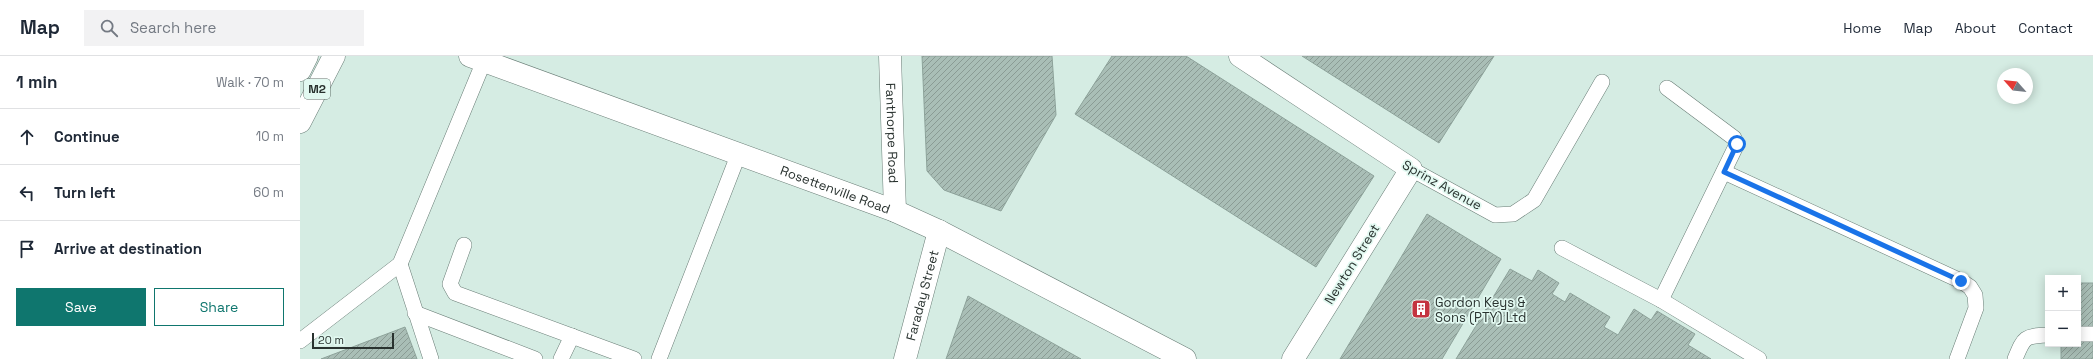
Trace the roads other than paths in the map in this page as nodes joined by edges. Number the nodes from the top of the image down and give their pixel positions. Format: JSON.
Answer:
{"nodes":[{"id":1,"x":307,"y":56,"type":"edge"},
{"id":2,"x":334,"y":56,"type":"edge"},
{"id":3,"x":890,"y":56,"type":"edge"},
{"id":4,"x":1240,"y":56,"type":"edge"},
{"id":5,"x":477,"y":59,"type":"edge"},
{"id":6,"x":300,"y":70,"type":"edge"},
{"id":7,"x":1602,"y":82,"type":"dead end"},
{"id":8,"x":1667,"y":88,"type":"dead end"},
{"id":9,"x":300,"y":122,"type":"edge"},
{"id":10,"x":739,"y":154,"type":"junction"},
{"id":11,"x":1412,"y":169,"type":"junction"},
{"id":12,"x":1724,"y":172,"type":"junction"},
{"id":13,"x":894,"y":211,"type":"junction"},
{"id":14,"x":940,"y":231,"type":"junction"},
{"id":15,"x":464,"y":245,"type":"dead end"},
{"id":16,"x":1562,"y":248,"type":"dead end"},
{"id":17,"x":400,"y":264,"type":"junction"},
{"id":18,"x":1661,"y":300,"type":"junction"},
{"id":19,"x":415,"y":313,"type":"junction"},
{"id":20,"x":2081,"y":334,"type":"edge"},
{"id":21,"x":2093,"y":334,"type":"edge"},
{"id":22,"x":2045,"y":335,"type":"edge"},
{"id":23,"x":572,"y":336,"type":"junction"},
{"id":24,"x":300,"y":341,"type":"edge"},
{"id":25,"x":431,"y":359,"type":"edge"},
{"id":26,"x":535,"y":359,"type":"edge"},
{"id":27,"x":561,"y":359,"type":"edge"},
{"id":28,"x":634,"y":359,"type":"edge"},
{"id":29,"x":659,"y":359,"type":"edge"},
{"id":30,"x":905,"y":359,"type":"edge"},
{"id":31,"x":1185,"y":359,"type":"edge"},
{"id":32,"x":1293,"y":359,"type":"edge"},
{"id":33,"x":1759,"y":359,"type":"edge"},
{"id":34,"x":1957,"y":359,"type":"edge"},
{"id":35,"x":2015,"y":359,"type":"edge"}],
"edges":[{"from":1,"to":6,"type":"main road"},
{"from":2,"to":9,"type":"main road","number":"M2"},
{"from":3,"to":13,"type":"main road","name":"Fanthorpe Road"},
{"from":4,"to":11,"type":"main road","name":"Sprinz Avenue"},
{"from":5,"to":10,"type":"main road","name":"Rosettenville Road"},
{"from":5,"to":17,"type":"lane"},
{"from":7,"to":11,"type":"lane","name":"Sprinz Avenue"},
{"from":8,"to":12,"type":"lane"},
{"from":10,"to":13,"type":"main road","name":"Rosettenville Road"},
{"from":10,"to":29,"type":"lane"},
{"from":11,"to":32,"type":"main road","name":"Newton Street"},
{"from":12,"to":18,"type":"lane"},
{"from":12,"to":34,"type":"lane"},
{"from":13,"to":14,"type":"main road","name":"Rosettenville Road"},
{"from":14,"to":30,"type":"main road","name":"Faraday Street"},
{"from":14,"to":31,"type":"main road","name":"Rosettenville Road"},
{"from":15,"to":23,"type":"lane"},
{"from":16,"to":18,"type":"lane"},
{"from":17,"to":19,"type":"lane"},
{"from":17,"to":24,"type":"lane"},
{"from":18,"to":33,"type":"lane"},
{"from":19,"to":25,"type":"lane"},
{"from":19,"to":26,"type":"lane"},
{"from":20,"to":21,"type":"lane"},
{"from":22,"to":35,"type":"lane"},
{"from":23,"to":27,"type":"lane"},
{"from":23,"to":28,"type":"lane"}]}
